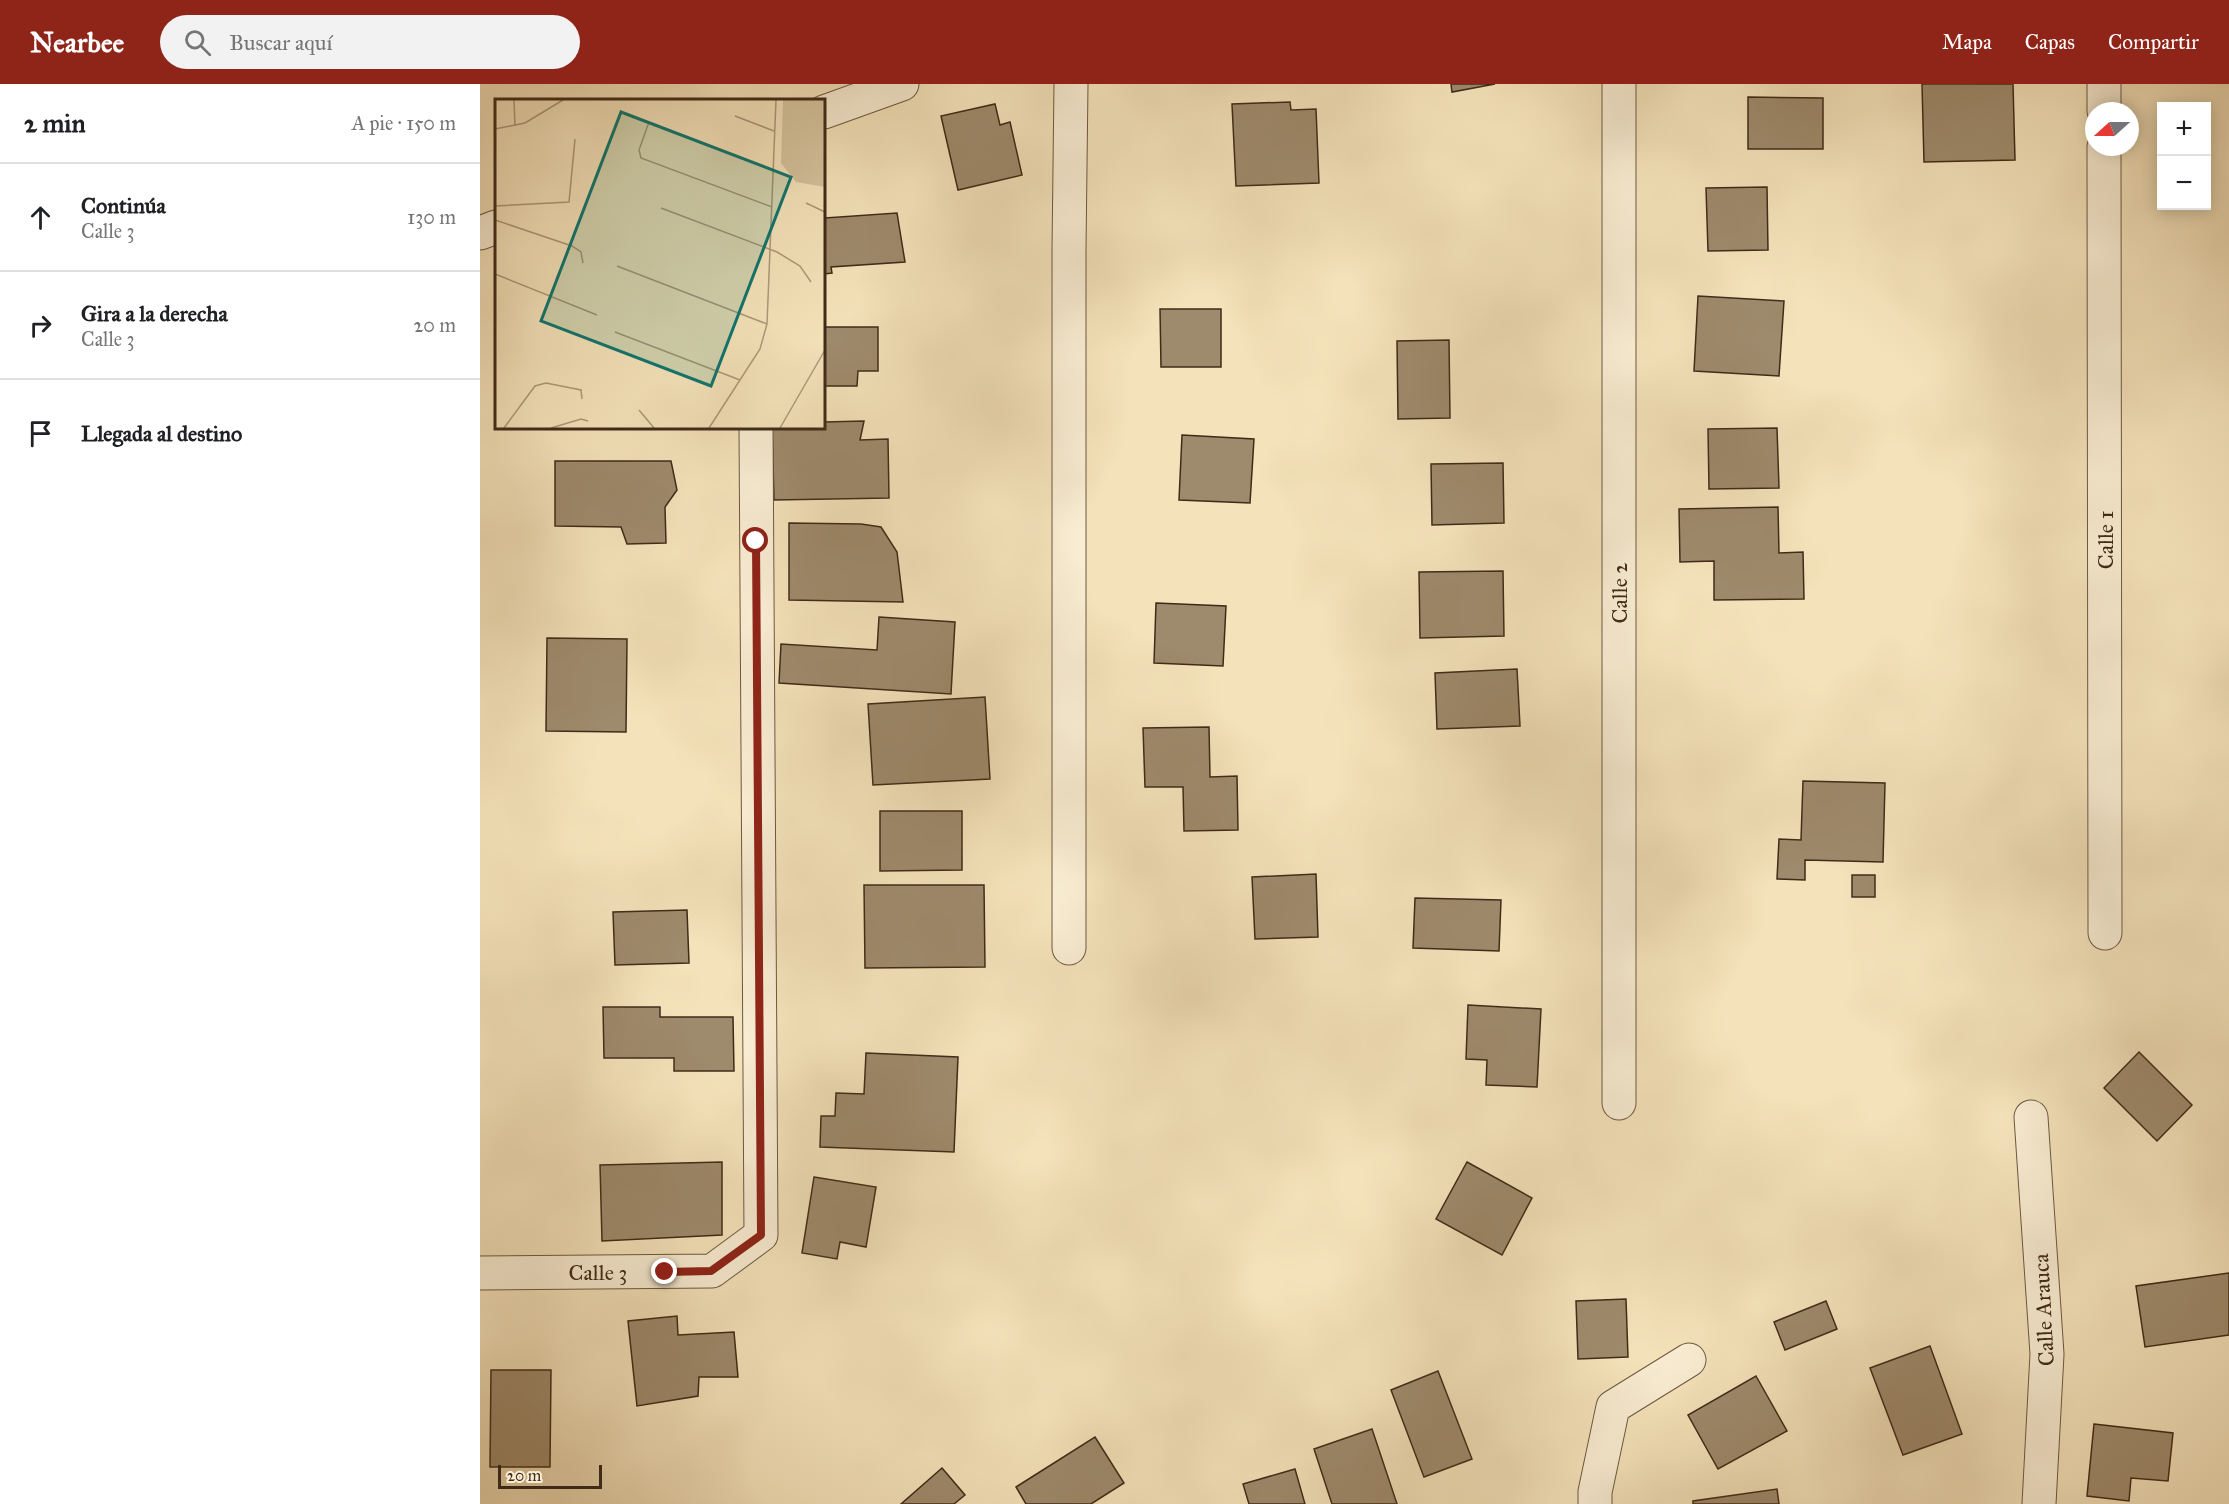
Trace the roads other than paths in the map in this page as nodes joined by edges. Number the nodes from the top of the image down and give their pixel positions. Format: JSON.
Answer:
{"nodes":[{"id":1,"x":902,"y":84,"type":"edge"},
{"id":2,"x":1071,"y":84,"type":"edge"},
{"id":3,"x":1619,"y":84,"type":"edge"},
{"id":4,"x":2104,"y":84,"type":"edge"},
{"id":5,"x":2104,"y":102,"type":"edge"},
{"id":6,"x":825,"y":112,"type":"edge"},
{"id":7,"x":2104,"y":156,"type":"edge"},
{"id":8,"x":495,"y":227,"type":"edge"},
{"id":9,"x":480,"y":233,"type":"edge"},
{"id":10,"x":756,"y":429,"type":"edge"},
{"id":11,"x":2105,"y":933,"type":"dead end"},
{"id":12,"x":1069,"y":948,"type":"dead end"},
{"id":13,"x":1619,"y":1103,"type":"dead end"},
{"id":14,"x":2031,"y":1117,"type":"dead end"},
{"id":15,"x":480,"y":1273,"type":"edge"},
{"id":16,"x":1689,"y":1360,"type":"dead end"},
{"id":17,"x":1595,"y":1504,"type":"edge"},
{"id":18,"x":2039,"y":1504,"type":"edge"}],
"edges":[{"from":1,"to":6,"type":"street"},
{"from":2,"to":12,"type":"street"},
{"from":3,"to":13,"type":"street","name":"Calle 2"},
{"from":4,"to":5,"type":"street"},
{"from":7,"to":11,"type":"street","name":"Calle 1"},
{"from":8,"to":9,"type":"street"},
{"from":10,"to":15,"type":"street","name":"Calle 3"},
{"from":14,"to":18,"type":"street","name":"Calle Arauca"},
{"from":16,"to":17,"type":"street"}]}
